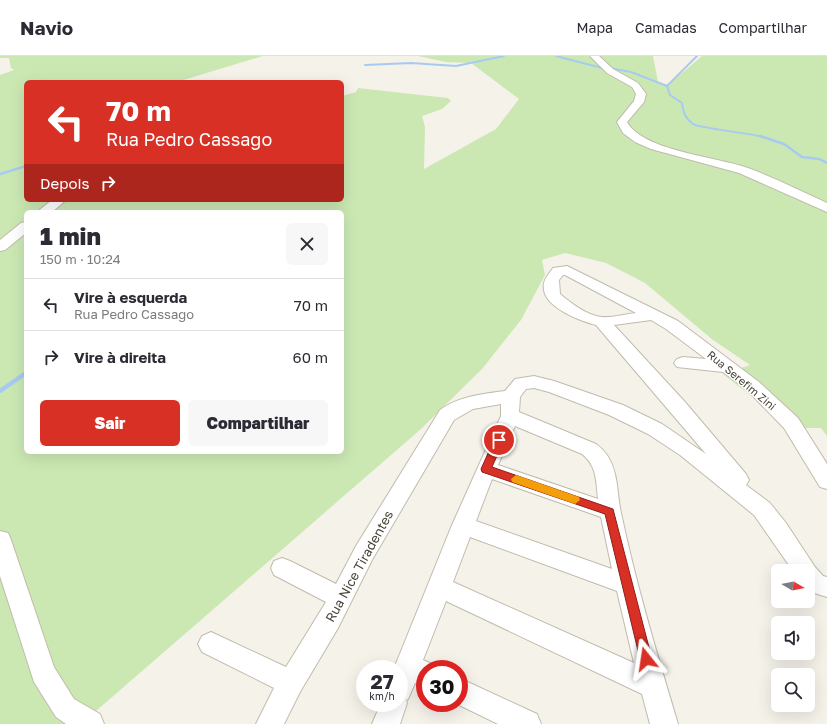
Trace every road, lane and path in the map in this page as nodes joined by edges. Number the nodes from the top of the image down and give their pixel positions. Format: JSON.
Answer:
{"nodes":[{"id":1,"x":594,"y":56,"type":"edge"},
{"id":2,"x":57,"y":202,"type":"edge"},
{"id":3,"x":827,"y":208,"type":"edge"},
{"id":4,"x":47,"y":210,"type":"edge"},
{"id":5,"x":24,"y":228,"type":"edge"},
{"id":6,"x":0,"y":247,"type":"edge"},
{"id":7,"x":654,"y":315,"type":"junction"},
{"id":8,"x":602,"y":322,"type":"junction"},
{"id":9,"x":683,"y":363,"type":"dead end"},
{"id":10,"x":728,"y":367,"type":"junction"},
{"id":11,"x":510,"y":406,"type":"junction"},
{"id":12,"x":486,"y":469,"type":"junction"},
{"id":13,"x":827,"y":481,"type":"edge"},
{"id":14,"x":762,"y":509,"type":"junction"},
{"id":15,"x":610,"y":512,"type":"junction"},
{"id":16,"x":463,"y":526,"type":"junction"},
{"id":17,"x":0,"y":540,"type":"edge"},
{"id":18,"x":801,"y":564,"type":"edge"},
{"id":19,"x":282,"y":568,"type":"dead end"},
{"id":20,"x":815,"y":583,"type":"edge"},
{"id":21,"x":628,"y":585,"type":"junction"},
{"id":22,"x":440,"y":587,"type":"junction"},
{"id":23,"x":827,"y":587,"type":"edge"},
{"id":24,"x":341,"y":598,"type":"junction"},
{"id":25,"x":211,"y":644,"type":"dead end"},
{"id":26,"x":420,"y":660,"type":"edge"},
{"id":27,"x":416,"y":671,"type":"edge"},
{"id":28,"x":408,"y":680,"type":"edge"},
{"id":29,"x":291,"y":683,"type":"junction"},
{"id":30,"x":653,"y":685,"type":"junction"},
{"id":31,"x":468,"y":695,"type":"edge"},
{"id":32,"x":391,"y":712,"type":"edge"},
{"id":33,"x":90,"y":724,"type":"edge"},
{"id":34,"x":270,"y":724,"type":"edge"},
{"id":35,"x":386,"y":724,"type":"edge"},
{"id":36,"x":527,"y":724,"type":"edge"},
{"id":37,"x":664,"y":724,"type":"edge"}],
"edges":[{"from":1,"to":3,"type":"street"},
{"from":2,"to":4,"type":"street"},
{"from":5,"to":6,"type":"street"},
{"from":7,"to":8,"type":"street","name":"Rua Serefim Zini"},
{"from":7,"to":8,"type":"street","name":"Rua Serefim Zini"},
{"from":7,"to":10,"type":"street","name":"Rua Serefim Zini"},
{"from":8,"to":14,"type":"street"},
{"from":9,"to":10,"type":"street"},
{"from":10,"to":13,"type":"street","name":"Rua Serefim Zini"},
{"from":11,"to":12,"type":"street"},
{"from":11,"to":14,"type":"street"},
{"from":11,"to":15,"type":"street"},
{"from":11,"to":24,"type":"street","name":"Rua Nice Tiradentes"},
{"from":12,"to":15,"type":"street"},
{"from":12,"to":16,"type":"street"},
{"from":14,"to":18,"type":"street"},
{"from":15,"to":21,"type":"street"},
{"from":16,"to":21,"type":"street"},
{"from":16,"to":22,"type":"street"},
{"from":17,"to":33,"type":"street"},
{"from":19,"to":24,"type":"street"},
{"from":20,"to":23,"type":"street"},
{"from":21,"to":30,"type":"street"},
{"from":22,"to":26,"type":"street"},
{"from":22,"to":30,"type":"street"},
{"from":24,"to":29,"type":"street","name":"Rua Nice Tiradentes"},
{"from":25,"to":29,"type":"street"},
{"from":27,"to":28,"type":"street"},
{"from":29,"to":34,"type":"street","name":"Rua Nice Tiradentes"},
{"from":30,"to":37,"type":"street"},
{"from":31,"to":36,"type":"street"},
{"from":32,"to":35,"type":"street"}]}
